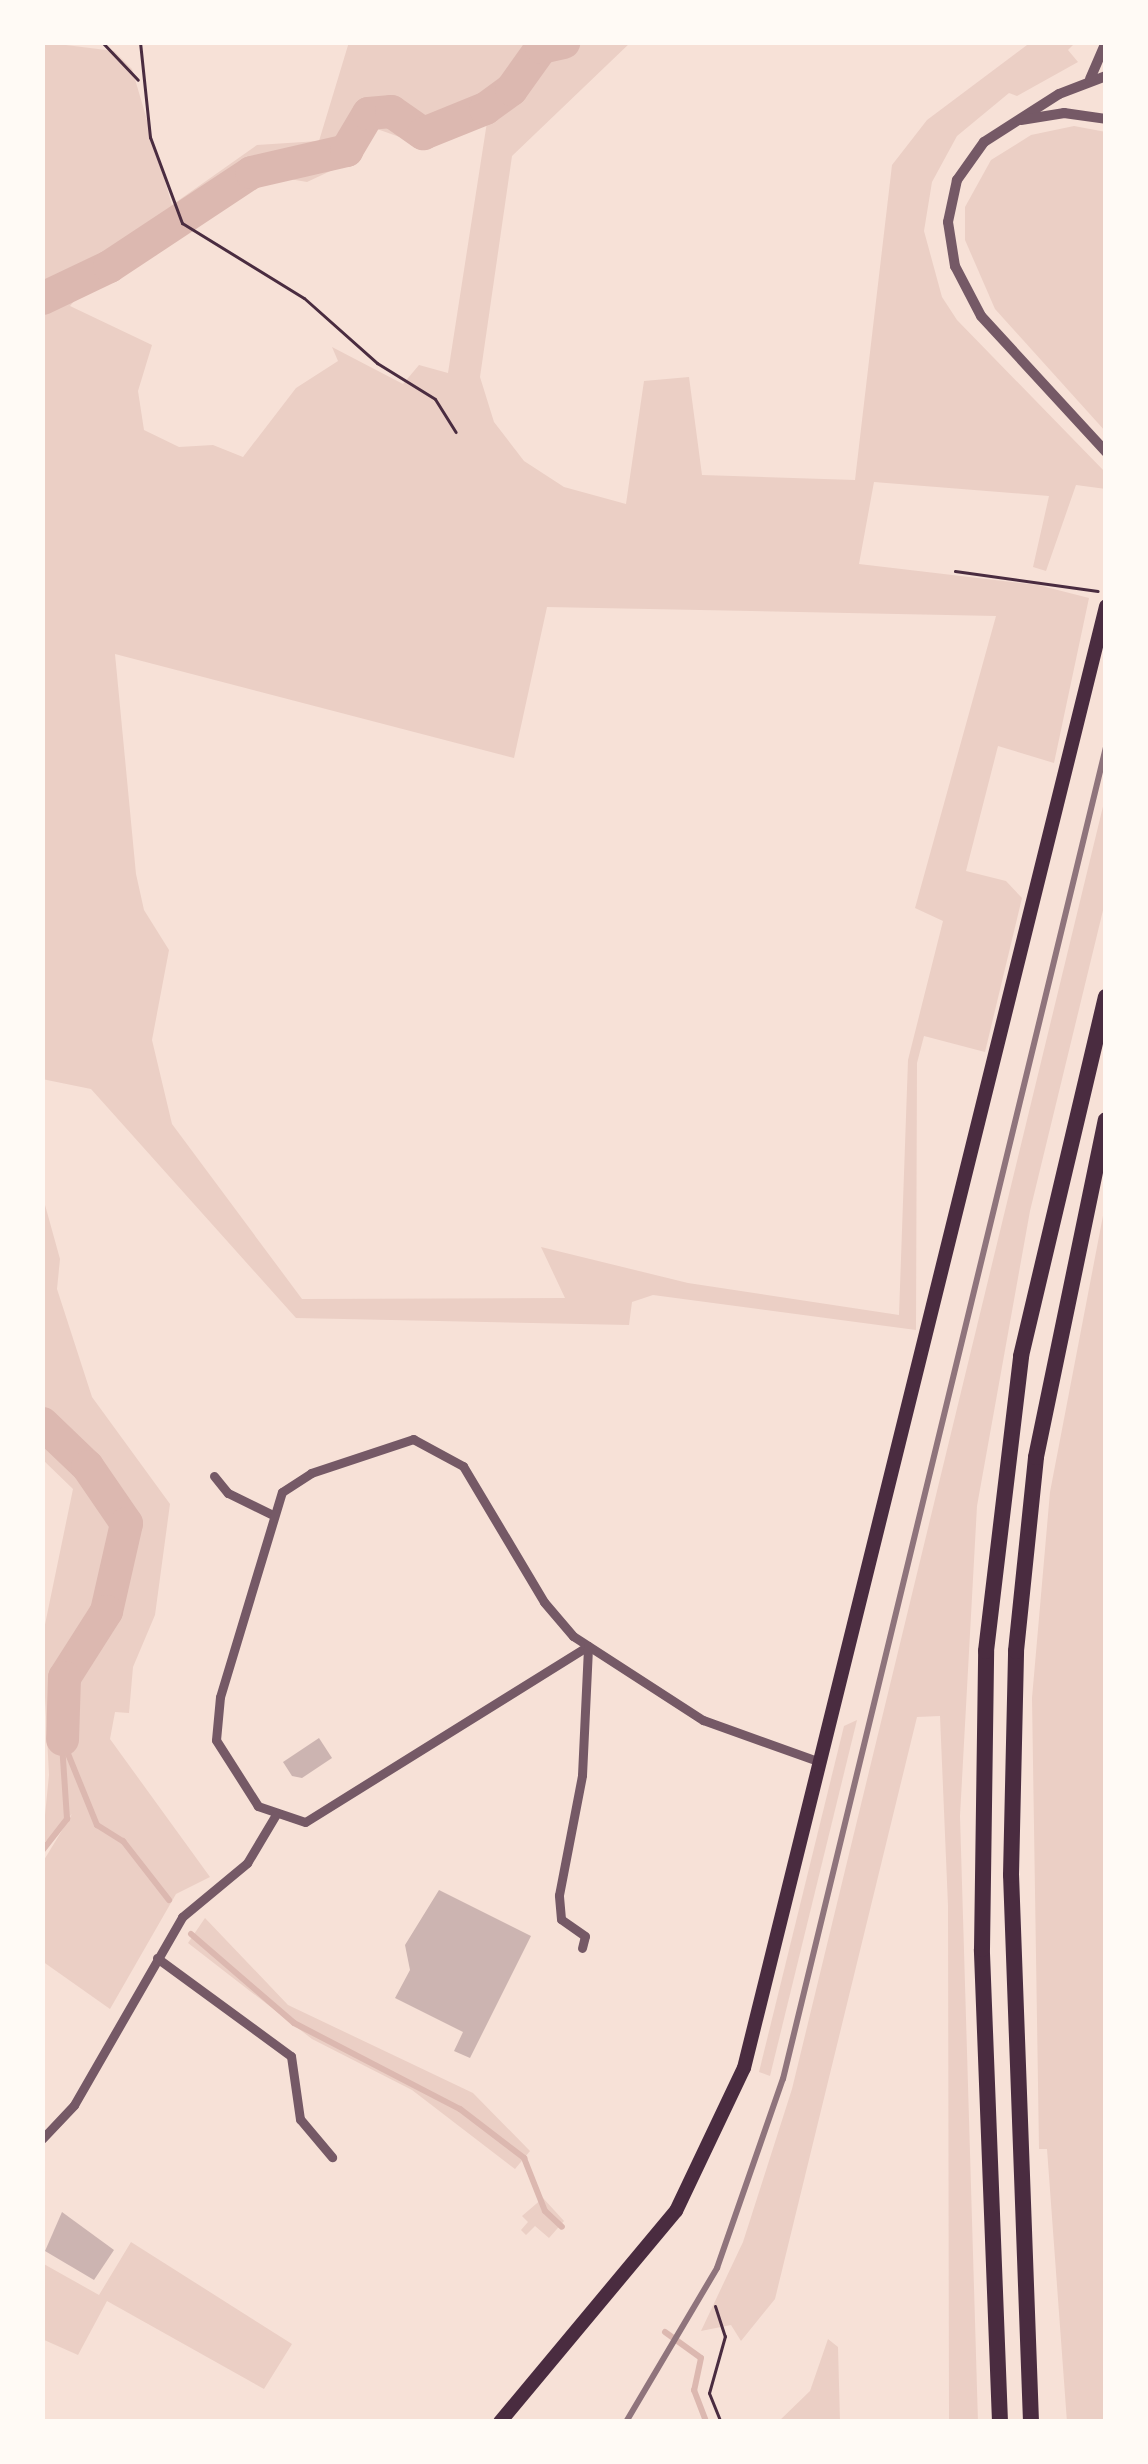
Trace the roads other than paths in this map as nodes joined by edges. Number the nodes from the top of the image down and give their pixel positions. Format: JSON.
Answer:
{"nodes":[{"id":1,"x":1106,"y":42,"type":"edge"},
{"id":2,"x":1106,"y":76,"type":"edge"},
{"id":3,"x":1090,"y":80,"type":"junction"},
{"id":4,"x":1106,"y":109,"type":"edge"},
{"id":5,"x":1092,"y":114,"type":"junction"},
{"id":6,"x":1106,"y":119,"type":"edge"},
{"id":7,"x":1015,"y":121,"type":"junction"},
{"id":8,"x":1106,"y":452,"type":"edge"},
{"id":9,"x":1105,"y":610,"type":"edge"},
{"id":10,"x":1106,"y":997,"type":"edge"},
{"id":11,"x":1106,"y":1120,"type":"edge"},
{"id":12,"x":214,"y":1476,"type":"dead end"},
{"id":13,"x":273,"y":1515,"type":"junction"},
{"id":14,"x":588,"y":1646,"type":"junction"},
{"id":15,"x":815,"y":1760,"type":"junction"},
{"id":16,"x":275,"y":1816,"type":"junction"},
{"id":17,"x":582,"y":1948,"type":"dead end"},
{"id":18,"x":157,"y":1958,"type":"junction"},
{"id":19,"x":42,"y":2139,"type":"edge"},
{"id":20,"x":332,"y":2157,"type":"dead end"},
{"id":21,"x":500,"y":2422,"type":"edge"},
{"id":22,"x":1000,"y":2422,"type":"edge"},
{"id":23,"x":1031,"y":2422,"type":"edge"}],
"edges":[{"from":1,"to":3,"type":"street"},
{"from":2,"to":3,"type":"street"},
{"from":3,"to":7,"type":"street"},
{"from":4,"to":5,"type":"street"},
{"from":5,"to":6,"type":"street"},
{"from":5,"to":7,"type":"street"},
{"from":7,"to":8,"type":"street"},
{"from":9,"to":15,"type":"main road"},
{"from":10,"to":22,"type":"highway"},
{"from":11,"to":23,"type":"highway"},
{"from":12,"to":13,"type":"street"},
{"from":13,"to":14,"type":"street"},
{"from":13,"to":16,"type":"street"},
{"from":14,"to":15,"type":"street"},
{"from":14,"to":16,"type":"street"},
{"from":14,"to":17,"type":"street"},
{"from":15,"to":21,"type":"main road"},
{"from":16,"to":18,"type":"street"},
{"from":18,"to":19,"type":"street"},
{"from":18,"to":20,"type":"street"}]}
